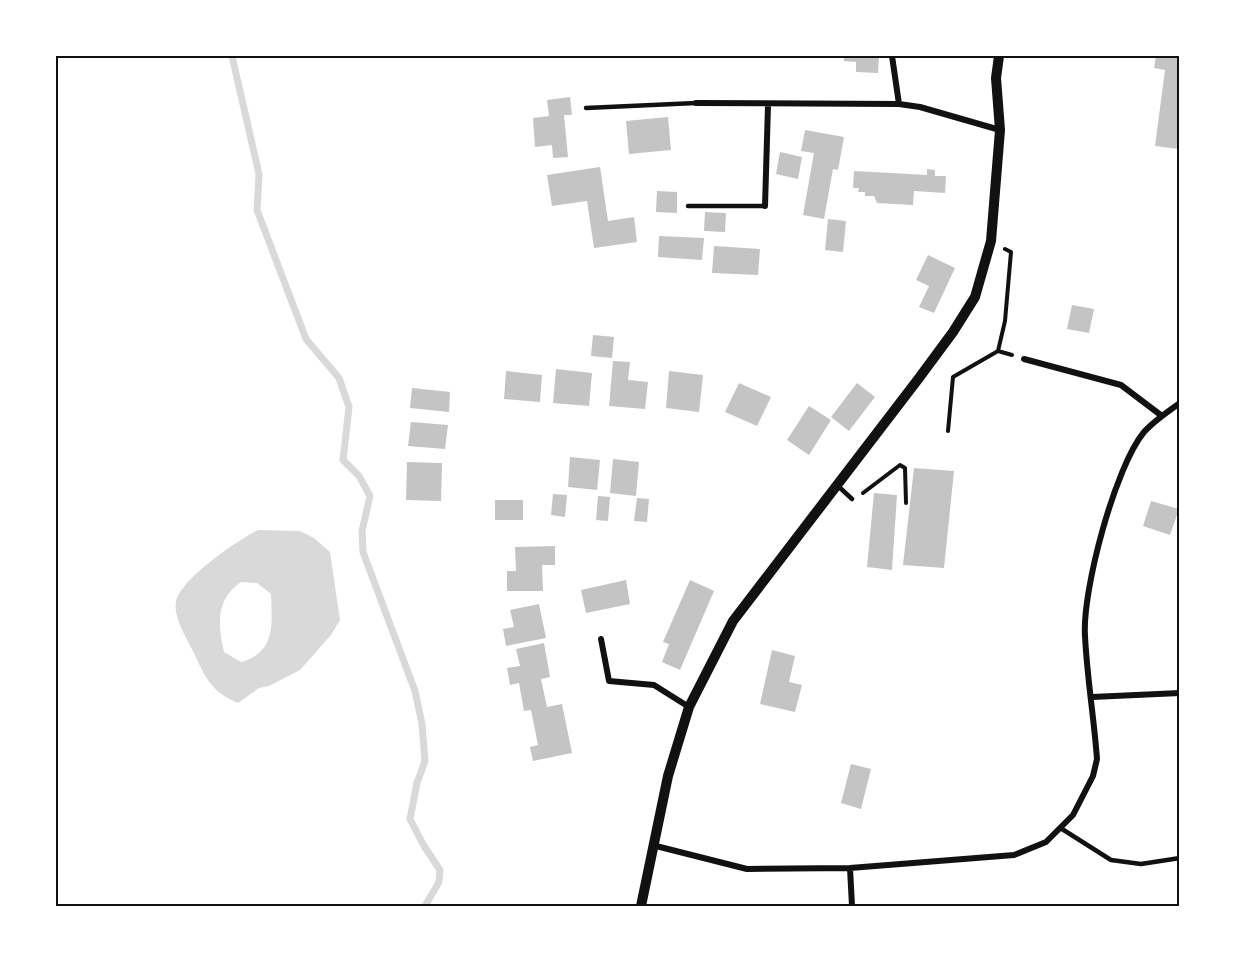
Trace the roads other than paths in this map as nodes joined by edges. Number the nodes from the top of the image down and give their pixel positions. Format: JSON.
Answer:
{"nodes":[{"id":1,"x":892,"y":56,"type":"edge"},
{"id":2,"x":999,"y":56,"type":"edge"},
{"id":3,"x":696,"y":103,"type":"joint"},
{"id":4,"x":899,"y":104,"type":"junction"},
{"id":5,"x":768,"y":105,"type":"junction"},
{"id":6,"x":586,"y":108,"type":"dead end"},
{"id":7,"x":1000,"y":130,"type":"junction"},
{"id":8,"x":688,"y":206,"type":"dead end"},
{"id":9,"x":765,"y":206,"type":"joint"},
{"id":10,"x":1024,"y":359,"type":"road end"},
{"id":11,"x":1179,"y":404,"type":"edge"},
{"id":12,"x":1162,"y":416,"type":"junction"},
{"id":13,"x":836,"y":484,"type":"junction"},
{"id":14,"x":852,"y":499,"type":"road end"},
{"id":15,"x":601,"y":639,"type":"dead end"},
{"id":16,"x":1179,"y":693,"type":"edge"},
{"id":17,"x":1092,"y":697,"type":"junction"},
{"id":18,"x":689,"y":707,"type":"junction"},
{"id":19,"x":1062,"y":828,"type":"junction"},
{"id":20,"x":651,"y":845,"type":"junction"},
{"id":21,"x":1179,"y":858,"type":"edge"},
{"id":22,"x":850,"y":868,"type":"junction"},
{"id":23,"x":641,"y":906,"type":"edge"},
{"id":24,"x":852,"y":906,"type":"edge"}],
"edges":[{"from":1,"to":4,"type":"street"},
{"from":2,"to":7,"type":"street"},
{"from":3,"to":5,"type":"street"},
{"from":3,"to":6,"type":"lane"},
{"from":4,"to":5,"type":"street"},
{"from":4,"to":7,"type":"street"},
{"from":5,"to":9,"type":"street"},
{"from":7,"to":13,"type":"street"},
{"from":8,"to":9,"type":"lane"},
{"from":10,"to":12,"type":"street"},
{"from":11,"to":12,"type":"street"},
{"from":12,"to":17,"type":"street"},
{"from":13,"to":14,"type":"lane"},
{"from":13,"to":18,"type":"street"},
{"from":15,"to":18,"type":"street"},
{"from":16,"to":17,"type":"street"},
{"from":17,"to":19,"type":"street"},
{"from":18,"to":20,"type":"street"},
{"from":19,"to":21,"type":"lane"},
{"from":19,"to":22,"type":"street"},
{"from":20,"to":22,"type":"street"},
{"from":20,"to":23,"type":"street"},
{"from":22,"to":24,"type":"street"}]}
